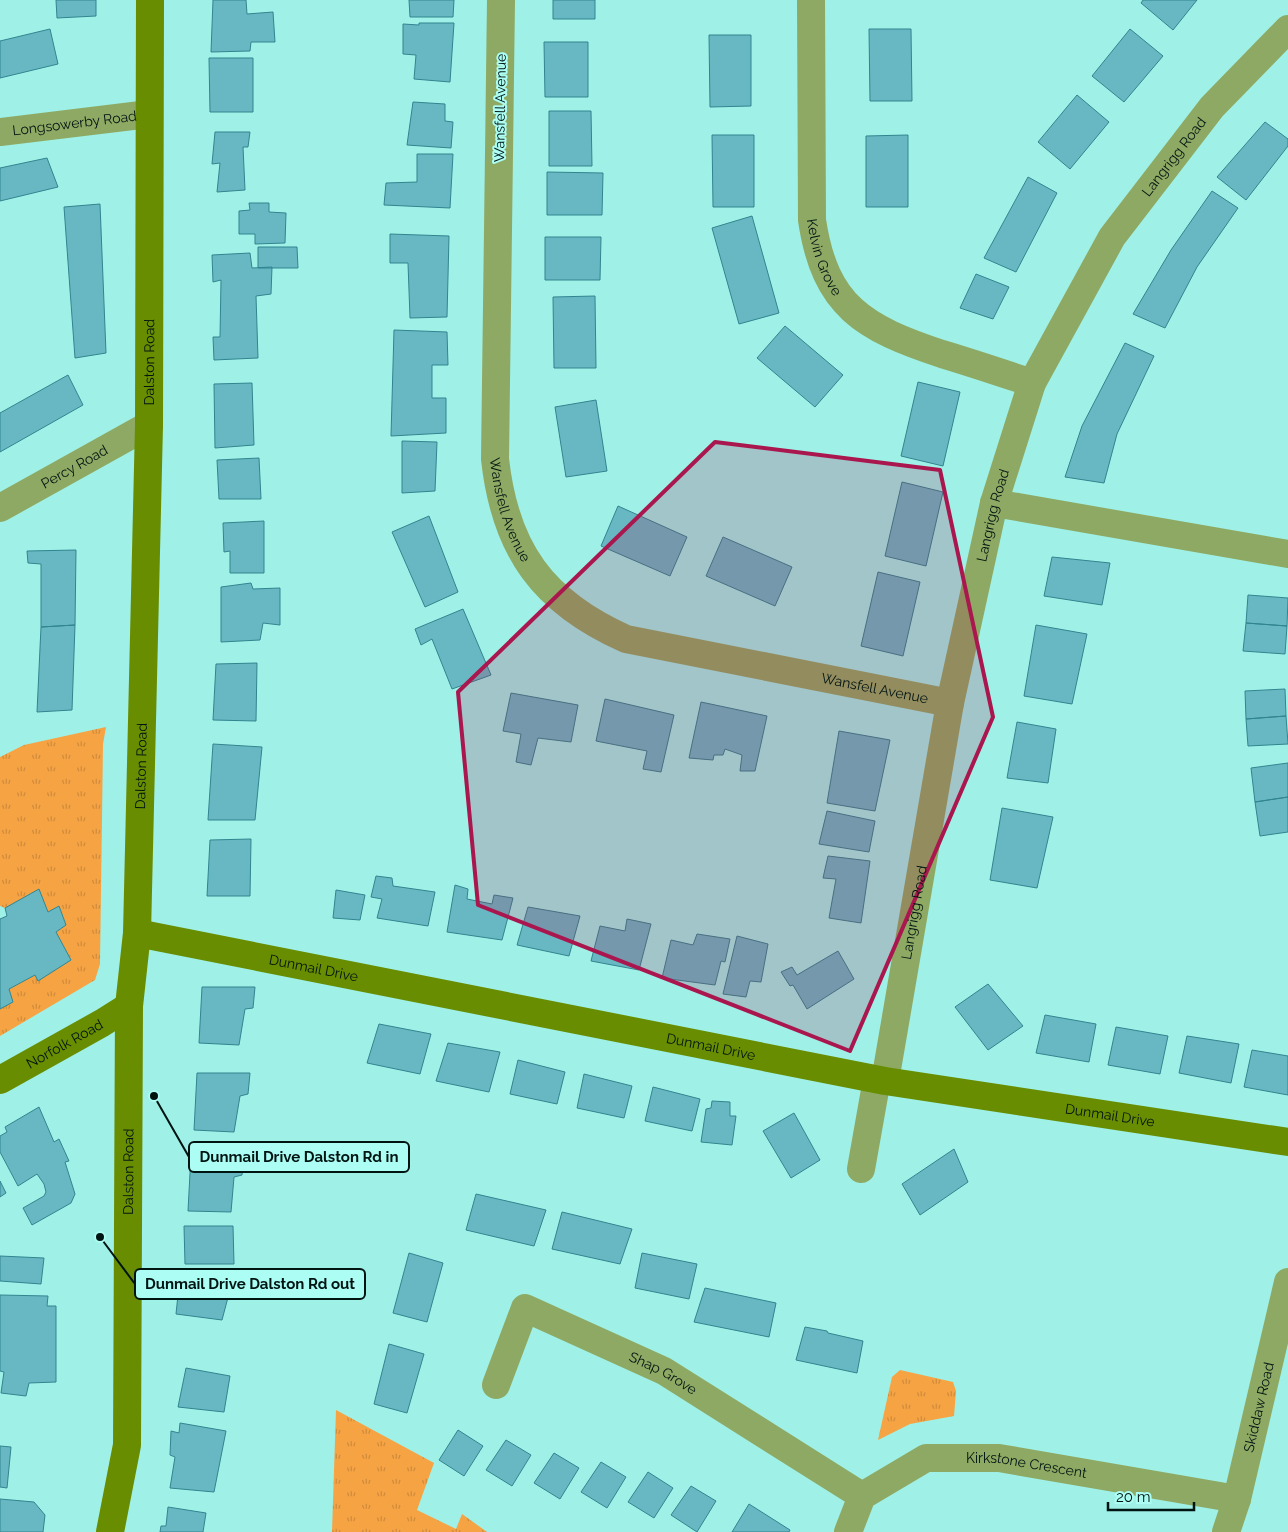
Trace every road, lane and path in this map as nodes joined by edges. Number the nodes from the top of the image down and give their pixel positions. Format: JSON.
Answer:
{"nodes":[{"id":1,"x":150,"y":0,"type":"edge"},
{"id":2,"x":501,"y":0,"type":"edge"},
{"id":3,"x":811,"y":0,"type":"edge"},
{"id":4,"x":1288,"y":29,"type":"edge"},
{"id":5,"x":149,"y":114,"type":"junction"},
{"id":6,"x":0,"y":132,"type":"edge"},
{"id":7,"x":1032,"y":383,"type":"junction"},
{"id":8,"x":148,"y":425,"type":"junction"},
{"id":9,"x":994,"y":503,"type":"junction"},
{"id":10,"x":0,"y":508,"type":"edge"},
{"id":11,"x":1288,"y":554,"type":"edge"},
{"id":12,"x":950,"y":703,"type":"junction"},
{"id":13,"x":137,"y":933,"type":"junction"},
{"id":14,"x":129,"y":1006,"type":"junction"},
{"id":15,"x":0,"y":1080,"type":"edge"},
{"id":16,"x":881,"y":1080,"type":"junction"},
{"id":17,"x":1288,"y":1142,"type":"edge"},
{"id":18,"x":861,"y":1169,"type":"dead end"},
{"id":19,"x":1288,"y":1282,"type":"edge"},
{"id":20,"x":496,"y":1385,"type":"dead end"},
{"id":21,"x":862,"y":1496,"type":"junction"},
{"id":22,"x":1237,"y":1499,"type":"junction"},
{"id":23,"x":110,"y":1532,"type":"edge"},
{"id":24,"x":848,"y":1532,"type":"edge"},
{"id":25,"x":1226,"y":1532,"type":"edge"}],
"edges":[{"from":1,"to":5,"type":"main road","name":"Dalston Road"},
{"from":2,"to":12,"type":"street","name":"Wansfell Avenue"},
{"from":3,"to":7,"type":"street","name":"Kelvin Grove"},
{"from":4,"to":7,"type":"street","name":"Langrigg Road"},
{"from":5,"to":6,"type":"street","name":"Longsowerby Road"},
{"from":5,"to":8,"type":"main road","name":"Dalston Road"},
{"from":7,"to":9,"type":"street","name":"Langrigg Road"},
{"from":8,"to":10,"type":"street","name":"Percy Road"},
{"from":8,"to":13,"type":"main road","name":"Dalston Road"},
{"from":9,"to":11,"type":"street"},
{"from":9,"to":12,"type":"street","name":"Langrigg Road"},
{"from":12,"to":16,"type":"street","name":"Langrigg Road"},
{"from":13,"to":14,"type":"main road","name":"Dalston Road"},
{"from":13,"to":16,"type":"main road","name":"Dunmail Drive"},
{"from":14,"to":15,"type":"main road","name":"Norfolk Road"},
{"from":14,"to":23,"type":"main road","name":"Dalston Road"},
{"from":16,"to":17,"type":"main road","name":"Dunmail Drive"},
{"from":16,"to":18,"type":"street","name":"Langrigg Road"},
{"from":19,"to":22,"type":"street","name":"Skiddaw Road"},
{"from":20,"to":21,"type":"street","name":"Shap Grove"},
{"from":21,"to":22,"type":"street","name":"Kirkstone Crescent"},
{"from":21,"to":24,"type":"street"},
{"from":22,"to":25,"type":"street","name":"Skiddaw Road"}]}
